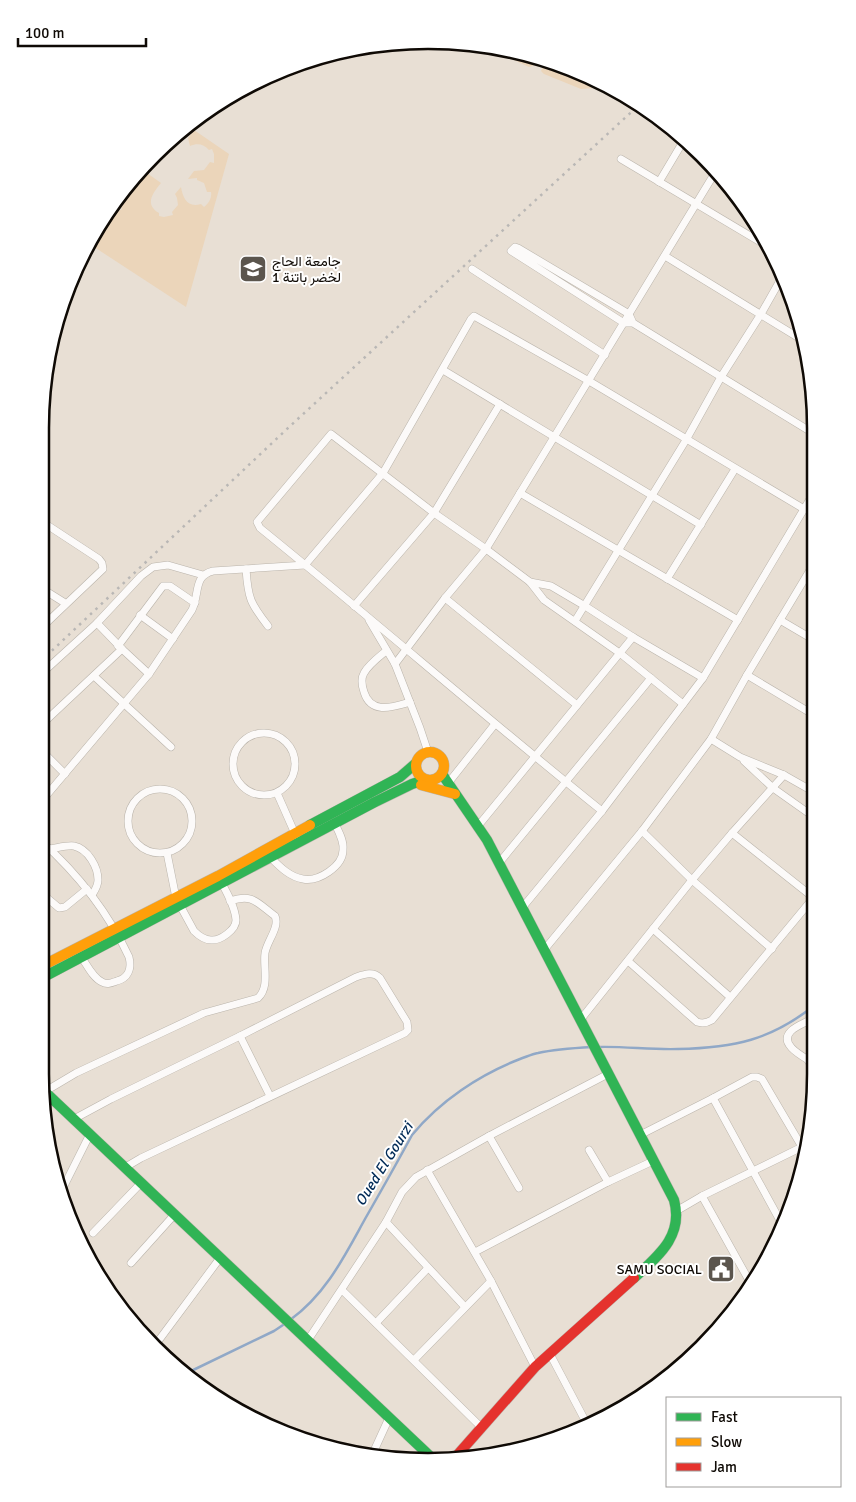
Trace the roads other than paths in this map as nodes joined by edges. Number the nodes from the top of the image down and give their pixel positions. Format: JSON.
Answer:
{"nodes":[{"id":1,"x":681,"y":146,"type":"edge"},
{"id":2,"x":621,"y":158,"type":"dead end"},
{"id":3,"x":712,"y":177,"type":"edge"},
{"id":4,"x":659,"y":182,"type":"junction"},
{"id":5,"x":696,"y":204,"type":"junction"},
{"id":6,"x":757,"y":240,"type":"edge"},
{"id":7,"x":665,"y":256,"type":"junction"},
{"id":8,"x":472,"y":270,"type":"dead end"},
{"id":9,"x":778,"y":284,"type":"edge"},
{"id":10,"x":630,"y":314,"type":"junction"},
{"id":11,"x":761,"y":314,"type":"junction"},
{"id":12,"x":624,"y":323,"type":"junction"},
{"id":13,"x":633,"y":323,"type":"junction"},
{"id":14,"x":795,"y":336,"type":"edge"},
{"id":15,"x":605,"y":355,"type":"junction"},
{"id":16,"x":443,"y":370,"type":"junction"},
{"id":17,"x":721,"y":377,"type":"junction"},
{"id":18,"x":589,"y":381,"type":"junction"},
{"id":19,"x":500,"y":404,"type":"junction"},
{"id":20,"x":807,"y":429,"type":"edge"},
{"id":21,"x":555,"y":437,"type":"junction"},
{"id":22,"x":686,"y":440,"type":"junction"},
{"id":23,"x":735,"y":469,"type":"junction"},
{"id":24,"x":383,"y":473,"type":"junction"},
{"id":25,"x":520,"y":493,"type":"junction"},
{"id":26,"x":652,"y":496,"type":"junction"},
{"id":27,"x":807,"y":504,"type":"edge"},
{"id":28,"x":804,"y":509,"type":"junction"},
{"id":29,"x":434,"y":513,"type":"junction"},
{"id":30,"x":701,"y":525,"type":"junction"},
{"id":31,"x":49,"y":526,"type":"edge"},
{"id":32,"x":486,"y":549,"type":"junction"},
{"id":33,"x":619,"y":550,"type":"junction"},
{"id":34,"x":305,"y":565,"type":"junction"},
{"id":35,"x":246,"y":569,"type":"junction"},
{"id":36,"x":203,"y":575,"type":"junction"},
{"id":37,"x":807,"y":576,"type":"edge"},
{"id":38,"x":667,"y":579,"type":"junction"},
{"id":39,"x":530,"y":582,"type":"junction"},
{"id":40,"x":49,"y":593,"type":"edge"},
{"id":41,"x":445,"y":598,"type":"junction"},
{"id":42,"x":65,"y":603,"type":"junction"},
{"id":43,"x":195,"y":603,"type":"junction"},
{"id":44,"x":354,"y":606,"type":"junction"},
{"id":45,"x":585,"y":606,"type":"junction"},
{"id":46,"x":140,"y":615,"type":"junction"},
{"id":47,"x":368,"y":616,"type":"junction"},
{"id":48,"x":49,"y":619,"type":"edge"},
{"id":49,"x":738,"y":620,"type":"junction"},
{"id":50,"x":780,"y":620,"type":"junction"},
{"id":51,"x":575,"y":621,"type":"junction"},
{"id":52,"x":97,"y":623,"type":"junction"},
{"id":53,"x":268,"y":626,"type":"dead end"},
{"id":54,"x":807,"y":636,"type":"edge"},
{"id":55,"x":633,"y":637,"type":"junction"},
{"id":56,"x":173,"y":639,"type":"junction"},
{"id":57,"x":120,"y":647,"type":"junction"},
{"id":58,"x":406,"y":648,"type":"junction"},
{"id":59,"x":386,"y":651,"type":"junction"},
{"id":60,"x":620,"y":654,"type":"junction"},
{"id":61,"x":394,"y":664,"type":"junction"},
{"id":62,"x":49,"y":667,"type":"edge"},
{"id":63,"x":149,"y":674,"type":"junction"},
{"id":64,"x":94,"y":676,"type":"junction"},
{"id":65,"x":747,"y":676,"type":"junction"},
{"id":66,"x":651,"y":678,"type":"junction"},
{"id":67,"x":703,"y":678,"type":"junction"},
{"id":68,"x":410,"y":702,"type":"junction"},
{"id":69,"x":125,"y":704,"type":"junction"},
{"id":70,"x":683,"y":704,"type":"junction"},
{"id":71,"x":577,"y":705,"type":"junction"},
{"id":72,"x":807,"y":711,"type":"edge"},
{"id":73,"x":49,"y":718,"type":"edge"},
{"id":74,"x":495,"y":724,"type":"junction"},
{"id":75,"x":711,"y":740,"type":"junction"},
{"id":76,"x":171,"y":747,"type":"dead end"},
{"id":77,"x":428,"y":752,"type":"junction"},
{"id":78,"x":535,"y":757,"type":"junction"},
{"id":79,"x":740,"y":757,"type":"junction"},
{"id":80,"x":49,"y":758,"type":"edge"},
{"id":81,"x":415,"y":764,"type":"junction"},
{"id":82,"x":65,"y":774,"type":"junction"},
{"id":83,"x":784,"y":775,"type":"junction"},
{"id":84,"x":446,"y":778,"type":"junction"},
{"id":85,"x":424,"y":780,"type":"junction"},
{"id":86,"x":565,"y":781,"type":"junction"},
{"id":87,"x":412,"y":784,"type":"junction"},
{"id":88,"x":772,"y":788,"type":"junction"},
{"id":89,"x":807,"y":788,"type":"edge"},
{"id":90,"x":49,"y":793,"type":"edge"},
{"id":91,"x":277,"y":793,"type":"junction"},
{"id":92,"x":455,"y":794,"type":"junction"},
{"id":93,"x":602,"y":811,"type":"junction"},
{"id":94,"x":807,"y":811,"type":"edge"},
{"id":95,"x":335,"y":824,"type":"junction"},
{"id":96,"x":478,"y":826,"type":"junction"},
{"id":97,"x":642,"y":831,"type":"junction"},
{"id":98,"x":732,"y":833,"type":"junction"},
{"id":99,"x":297,"y":838,"type":"junction"},
{"id":100,"x":50,"y":849,"type":"joint"},
{"id":101,"x":167,"y":853,"type":"junction"},
{"id":102,"x":271,"y":858,"type":"junction"},
{"id":103,"x":498,"y":863,"type":"junction"},
{"id":104,"x":220,"y":880,"type":"junction"},
{"id":105,"x":692,"y":880,"type":"junction"},
{"id":106,"x":89,"y":892,"type":"junction"},
{"id":107,"x":807,"y":892,"type":"edge"},
{"id":108,"x":49,"y":900,"type":"edge"},
{"id":109,"x":230,"y":901,"type":"junction"},
{"id":110,"x":178,"y":902,"type":"junction"},
{"id":111,"x":807,"y":906,"type":"edge"},
{"id":112,"x":522,"y":908,"type":"junction"},
{"id":113,"x":653,"y":929,"type":"junction"},
{"id":114,"x":117,"y":933,"type":"junction"},
{"id":115,"x":772,"y":949,"type":"junction"},
{"id":116,"x":544,"y":950,"type":"junction"},
{"id":117,"x":82,"y":958,"type":"junction"},
{"id":118,"x":628,"y":960,"type":"junction"},
{"id":119,"x":49,"y":963,"type":"edge"},
{"id":120,"x":49,"y":975,"type":"edge"},
{"id":121,"x":730,"y":997,"type":"junction"},
{"id":122,"x":582,"y":1019,"type":"junction"},
{"id":123,"x":807,"y":1022,"type":"edge"},
{"id":124,"x":240,"y":1036,"type":"junction"},
{"id":125,"x":807,"y":1059,"type":"edge"},
{"id":126,"x":608,"y":1074,"type":"junction"},
{"id":127,"x":50,"y":1088,"type":"edge"},
{"id":128,"x":270,"y":1096,"type":"junction"},
{"id":129,"x":50,"y":1097,"type":"edge"},
{"id":130,"x":713,"y":1098,"type":"junction"},
{"id":131,"x":74,"y":1119,"type":"junction"},
{"id":132,"x":90,"y":1134,"type":"junction"},
{"id":133,"x":640,"y":1135,"type":"junction"},
{"id":134,"x":489,"y":1136,"type":"junction"},
{"id":135,"x":801,"y":1145,"type":"edge"},
{"id":136,"x":589,"y":1150,"type":"dead end"},
{"id":137,"x":799,"y":1150,"type":"edge"},
{"id":138,"x":653,"y":1161,"type":"junction"},
{"id":139,"x":124,"y":1168,"type":"junction"},
{"id":140,"x":427,"y":1170,"type":"junction"},
{"id":141,"x":752,"y":1170,"type":"junction"},
{"id":142,"x":608,"y":1182,"type":"junction"},
{"id":143,"x":65,"y":1183,"type":"edge"},
{"id":144,"x":141,"y":1183,"type":"junction"},
{"id":145,"x":519,"y":1188,"type":"dead end"},
{"id":146,"x":702,"y":1196,"type":"junction"},
{"id":147,"x":678,"y":1210,"type":"junction"},
{"id":148,"x":175,"y":1214,"type":"junction"},
{"id":149,"x":778,"y":1218,"type":"edge"},
{"id":150,"x":386,"y":1222,"type":"junction"},
{"id":151,"x":93,"y":1233,"type":"dead end"},
{"id":152,"x":475,"y":1252,"type":"junction"},
{"id":153,"x":220,"y":1258,"type":"junction"},
{"id":154,"x":131,"y":1263,"type":"dead end"},
{"id":155,"x":428,"y":1268,"type":"junction"},
{"id":156,"x":748,"y":1278,"type":"edge"},
{"id":157,"x":491,"y":1281,"type":"junction"},
{"id":158,"x":342,"y":1290,"type":"junction"},
{"id":159,"x":465,"y":1307,"type":"junction"},
{"id":160,"x":376,"y":1323,"type":"junction"},
{"id":161,"x":308,"y":1340,"type":"junction"},
{"id":162,"x":159,"y":1341,"type":"edge"},
{"id":163,"x":550,"y":1354,"type":"junction"},
{"id":164,"x":414,"y":1360,"type":"junction"},
{"id":165,"x":535,"y":1367,"type":"junction"},
{"id":166,"x":390,"y":1418,"type":"junction"},
{"id":167,"x":584,"y":1419,"type":"edge"},
{"id":168,"x":481,"y":1427,"type":"junction"},
{"id":169,"x":375,"y":1449,"type":"edge"},
{"id":170,"x":460,"y":1451,"type":"edge"},
{"id":171,"x":427,"y":1453,"type":"edge"}],
"edges":[{"from":1,"to":4,"type":"street"},
{"from":2,"to":4,"type":"street"},
{"from":3,"to":5,"type":"street"},
{"from":4,"to":5,"type":"street"},
{"from":5,"to":6,"type":"street"},
{"from":5,"to":7,"type":"street"},
{"from":7,"to":10,"type":"street"},
{"from":7,"to":11,"type":"street"},
{"from":8,"to":15,"type":"street"},
{"from":9,"to":11,"type":"street"},
{"from":10,"to":12,"type":"street"},
{"from":10,"to":12,"type":"street"},
{"from":10,"to":13,"type":"street"},
{"from":11,"to":14,"type":"street"},
{"from":11,"to":17,"type":"street"},
{"from":12,"to":13,"type":"street"},
{"from":12,"to":15,"type":"street"},
{"from":13,"to":17,"type":"street"},
{"from":15,"to":18,"type":"street"},
{"from":16,"to":18,"type":"street"},
{"from":16,"to":19,"type":"street"},
{"from":16,"to":24,"type":"street"},
{"from":17,"to":20,"type":"street"},
{"from":17,"to":22,"type":"street"},
{"from":18,"to":21,"type":"street"},
{"from":18,"to":22,"type":"street"},
{"from":19,"to":21,"type":"street"},
{"from":19,"to":29,"type":"street"},
{"from":21,"to":25,"type":"street"},
{"from":21,"to":26,"type":"street"},
{"from":22,"to":23,"type":"street"},
{"from":22,"to":26,"type":"street"},
{"from":23,"to":28,"type":"street"},
{"from":23,"to":30,"type":"street"},
{"from":24,"to":29,"type":"street"},
{"from":24,"to":34,"type":"street"},
{"from":24,"to":34,"type":"street"},
{"from":25,"to":32,"type":"street"},
{"from":25,"to":33,"type":"street"},
{"from":26,"to":30,"type":"street"},
{"from":26,"to":33,"type":"street"},
{"from":27,"to":28,"type":"street"},
{"from":28,"to":49,"type":"street"},
{"from":29,"to":32,"type":"street"},
{"from":29,"to":44,"type":"street"},
{"from":30,"to":38,"type":"street"},
{"from":31,"to":42,"type":"street"},
{"from":32,"to":39,"type":"street"},
{"from":32,"to":41,"type":"street"},
{"from":33,"to":38,"type":"street"},
{"from":33,"to":45,"type":"street"},
{"from":34,"to":35,"type":"street"},
{"from":34,"to":44,"type":"street"},
{"from":35,"to":36,"type":"street"},
{"from":35,"to":53,"type":"street"},
{"from":36,"to":43,"type":"street"},
{"from":36,"to":52,"type":"street"},
{"from":37,"to":50,"type":"street"},
{"from":38,"to":49,"type":"street"},
{"from":39,"to":45,"type":"street"},
{"from":39,"to":51,"type":"street"},
{"from":40,"to":42,"type":"street"},
{"from":41,"to":58,"type":"street"},
{"from":41,"to":71,"type":"street"},
{"from":42,"to":48,"type":"street"},
{"from":43,"to":46,"type":"street"},
{"from":43,"to":56,"type":"street"},
{"from":44,"to":47,"type":"street"},
{"from":45,"to":51,"type":"street"},
{"from":45,"to":55,"type":"street"},
{"from":46,"to":56,"type":"street"},
{"from":46,"to":57,"type":"street"},
{"from":47,"to":58,"type":"street"},
{"from":47,"to":59,"type":"street"},
{"from":49,"to":67,"type":"street"},
{"from":50,"to":54,"type":"street"},
{"from":50,"to":65,"type":"street"},
{"from":51,"to":60,"type":"street"},
{"from":52,"to":57,"type":"street"},
{"from":52,"to":62,"type":"street"},
{"from":55,"to":60,"type":"street"},
{"from":55,"to":67,"type":"street"},
{"from":56,"to":63,"type":"street"},
{"from":57,"to":63,"type":"street"},
{"from":57,"to":64,"type":"street"},
{"from":58,"to":61,"type":"street"},
{"from":58,"to":74,"type":"street"},
{"from":59,"to":61,"type":"street"},
{"from":59,"to":68,"type":"street"},
{"from":60,"to":66,"type":"street"},
{"from":60,"to":71,"type":"street"},
{"from":61,"to":68,"type":"street"},
{"from":63,"to":69,"type":"street"},
{"from":64,"to":69,"type":"street"},
{"from":64,"to":73,"type":"street"},
{"from":65,"to":72,"type":"street"},
{"from":65,"to":75,"type":"street"},
{"from":66,"to":70,"type":"street"},
{"from":66,"to":86,"type":"street"},
{"from":67,"to":70,"type":"street"},
{"from":68,"to":77,"type":"street"},
{"from":69,"to":76,"type":"street"},
{"from":69,"to":82,"type":"street"},
{"from":70,"to":93,"type":"street"},
{"from":71,"to":78,"type":"street"},
{"from":74,"to":78,"type":"street"},
{"from":74,"to":84,"type":"street"},
{"from":75,"to":79,"type":"street"},
{"from":75,"to":97,"type":"street"},
{"from":77,"to":81,"type":"street"},
{"from":77,"to":84,"type":"street"},
{"from":78,"to":86,"type":"street"},
{"from":78,"to":96,"type":"street"},
{"from":79,"to":83,"type":"street"},
{"from":79,"to":88,"type":"street"},
{"from":80,"to":82,"type":"street"},
{"from":81,"to":85,"type":"street"},
{"from":81,"to":99,"type":"street"},
{"from":82,"to":90,"type":"street"},
{"from":83,"to":88,"type":"street"},
{"from":83,"to":89,"type":"street"},
{"from":84,"to":85,"type":"street"},
{"from":84,"to":92,"type":"street"},
{"from":85,"to":87,"type":"street"},
{"from":86,"to":93,"type":"street"},
{"from":86,"to":103,"type":"street"},
{"from":87,"to":92,"type":"street"},
{"from":87,"to":95,"type":"street"},
{"from":88,"to":94,"type":"street"},
{"from":88,"to":98,"type":"street"},
{"from":91,"to":91,"type":"street"},
{"from":91,"to":99,"type":"street"},
{"from":92,"to":96,"type":"street"},
{"from":93,"to":112,"type":"street"},
{"from":95,"to":99,"type":"street"},
{"from":95,"to":102,"type":"street"},
{"from":96,"to":103,"type":"street"},
{"from":97,"to":105,"type":"street"},
{"from":97,"to":116,"type":"street"},
{"from":98,"to":105,"type":"street"},
{"from":98,"to":107,"type":"street"},
{"from":99,"to":102,"type":"street"},
{"from":99,"to":104,"type":"street"},
{"from":100,"to":106,"type":"street"},
{"from":100,"to":106,"type":"street"},
{"from":101,"to":101,"type":"street"},
{"from":101,"to":110,"type":"street"},
{"from":102,"to":104,"type":"street"},
{"from":103,"to":112,"type":"street"},
{"from":104,"to":109,"type":"street"},
{"from":104,"to":110,"type":"street"},
{"from":105,"to":113,"type":"street"},
{"from":105,"to":115,"type":"street"},
{"from":106,"to":108,"type":"street"},
{"from":106,"to":114,"type":"street"},
{"from":109,"to":110,"type":"street"},
{"from":109,"to":127,"type":"street"},
{"from":110,"to":114,"type":"street"},
{"from":111,"to":115,"type":"street"},
{"from":112,"to":116,"type":"street"},
{"from":113,"to":118,"type":"street"},
{"from":113,"to":121,"type":"street"},
{"from":114,"to":117,"type":"street"},
{"from":114,"to":117,"type":"street"},
{"from":114,"to":119,"type":"street"},
{"from":115,"to":121,"type":"street"},
{"from":116,"to":122,"type":"street"},
{"from":117,"to":120,"type":"street"},
{"from":118,"to":121,"type":"street"},
{"from":118,"to":122,"type":"street"},
{"from":122,"to":126,"type":"street"},
{"from":123,"to":125,"type":"street"},
{"from":124,"to":128,"type":"street"},
{"from":124,"to":128,"type":"street"},
{"from":124,"to":131,"type":"street"},
{"from":126,"to":133,"type":"street"},
{"from":126,"to":134,"type":"street"},
{"from":128,"to":139,"type":"street"},
{"from":129,"to":131,"type":"street"},
{"from":130,"to":133,"type":"street"},
{"from":130,"to":135,"type":"street"},
{"from":130,"to":141,"type":"street"},
{"from":131,"to":132,"type":"street"},
{"from":132,"to":139,"type":"street"},
{"from":132,"to":143,"type":"street"},
{"from":133,"to":138,"type":"street"},
{"from":134,"to":140,"type":"street"},
{"from":134,"to":145,"type":"street"},
{"from":136,"to":142,"type":"street"},
{"from":137,"to":141,"type":"street"},
{"from":138,"to":142,"type":"street"},
{"from":138,"to":147,"type":"street"},
{"from":139,"to":144,"type":"street"},
{"from":140,"to":150,"type":"street"},
{"from":140,"to":152,"type":"street"},
{"from":141,"to":146,"type":"street"},
{"from":141,"to":149,"type":"street"},
{"from":142,"to":152,"type":"street"},
{"from":144,"to":148,"type":"street"},
{"from":144,"to":151,"type":"street"},
{"from":146,"to":147,"type":"street"},
{"from":146,"to":156,"type":"street"},
{"from":147,"to":163,"type":"street"},
{"from":148,"to":153,"type":"street"},
{"from":148,"to":154,"type":"street"},
{"from":150,"to":155,"type":"street"},
{"from":150,"to":158,"type":"street"},
{"from":152,"to":157,"type":"street"},
{"from":153,"to":161,"type":"street"},
{"from":153,"to":162,"type":"street"},
{"from":155,"to":159,"type":"street"},
{"from":155,"to":160,"type":"street"},
{"from":157,"to":159,"type":"street"},
{"from":157,"to":165,"type":"street"},
{"from":158,"to":160,"type":"street"},
{"from":158,"to":161,"type":"street"},
{"from":159,"to":164,"type":"street"},
{"from":160,"to":164,"type":"street"},
{"from":161,"to":166,"type":"street"},
{"from":163,"to":165,"type":"street"},
{"from":163,"to":167,"type":"street"},
{"from":164,"to":168,"type":"street"},
{"from":165,"to":168,"type":"street"},
{"from":166,"to":169,"type":"street"},
{"from":166,"to":171,"type":"street"},
{"from":168,"to":170,"type":"street"}]}
